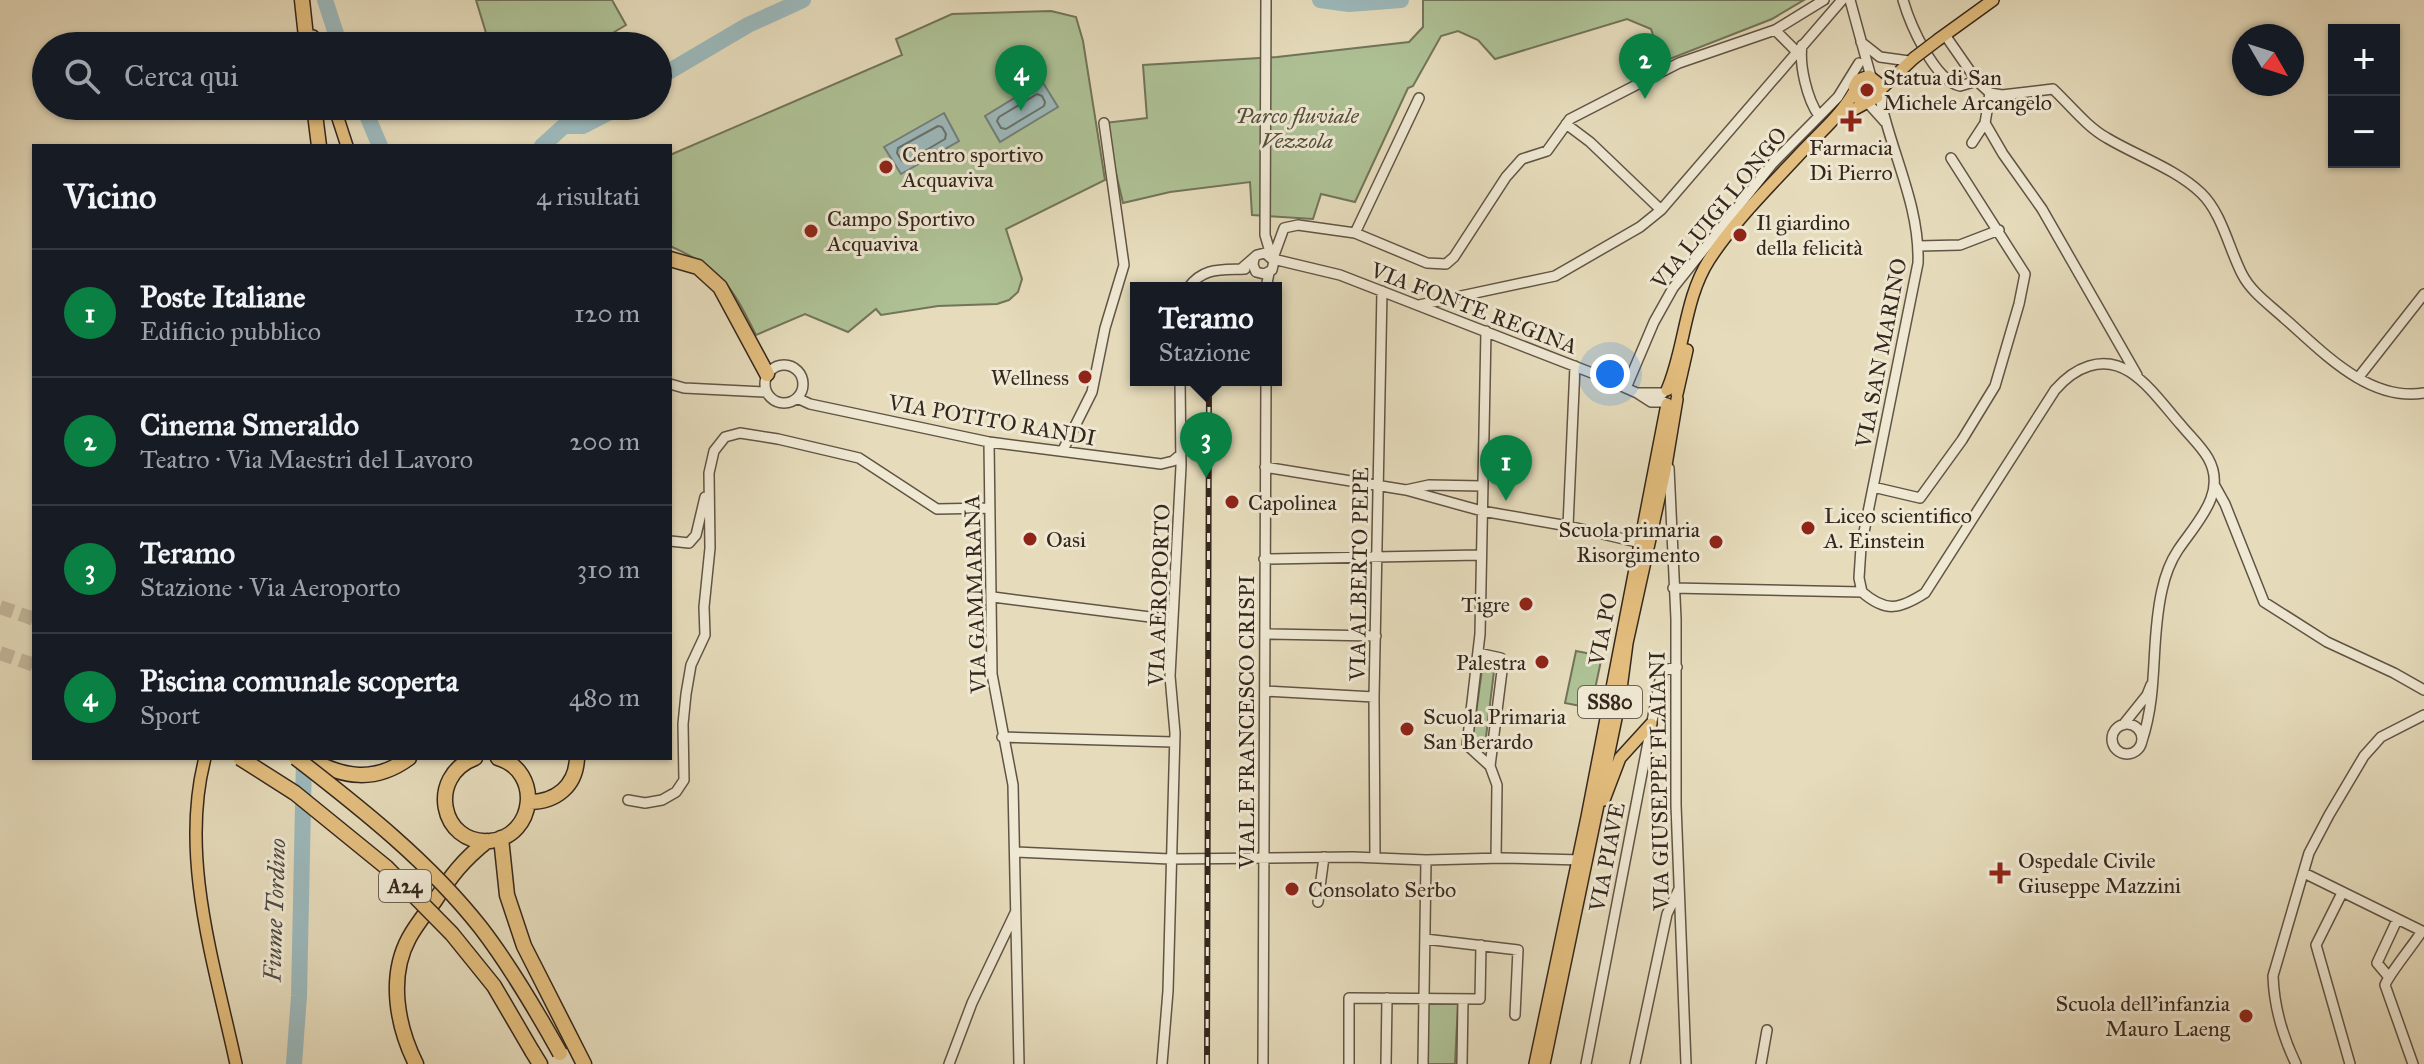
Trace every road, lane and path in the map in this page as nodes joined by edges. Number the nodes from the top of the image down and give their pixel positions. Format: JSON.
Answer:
{"nodes":[{"id":1,"x":302,"y":0,"type":"edge"},
{"id":2,"x":1266,"y":0,"type":"edge"},
{"id":3,"x":1824,"y":0,"type":"edge"},
{"id":4,"x":1842,"y":0,"type":"edge"},
{"id":5,"x":1850,"y":0,"type":"edge"},
{"id":6,"x":1903,"y":0,"type":"edge"},
{"id":7,"x":1993,"y":0,"type":"edge"},
{"id":8,"x":1775,"y":30,"type":"junction"},
{"id":9,"x":309,"y":32,"type":"edge"},
{"id":10,"x":1942,"y":37,"type":"junction"},
{"id":11,"x":1861,"y":42,"type":"junction"},
{"id":12,"x":1800,"y":52,"type":"junction"},
{"id":13,"x":1911,"y":60,"type":"junction"},
{"id":14,"x":1859,"y":63,"type":"junction"},
{"id":15,"x":1872,"y":78,"type":"junction"},
{"id":16,"x":1977,"y":81,"type":"junction"},
{"id":17,"x":1855,"y":87,"type":"junction"},
{"id":18,"x":1879,"y":92,"type":"junction"},
{"id":19,"x":1990,"y":93,"type":"junction"},
{"id":20,"x":1419,"y":98,"type":"dead end"},
{"id":21,"x":1866,"y":102,"type":"junction"},
{"id":22,"x":1819,"y":116,"type":"junction"},
{"id":23,"x":1836,"y":119,"type":"junction"},
{"id":24,"x":316,"y":120,"type":"edge"},
{"id":25,"x":339,"y":120,"type":"edge"},
{"id":26,"x":1885,"y":122,"type":"junction"},
{"id":27,"x":1104,"y":123,"type":"dead end"},
{"id":28,"x":1985,"y":123,"type":"junction"},
{"id":29,"x":1566,"y":124,"type":"junction"},
{"id":30,"x":1972,"y":143,"type":"dead end"},
{"id":31,"x":319,"y":144,"type":"edge"},
{"id":32,"x":346,"y":144,"type":"edge"},
{"id":33,"x":1951,"y":158,"type":"dead end"},
{"id":34,"x":1661,"y":210,"type":"junction"},
{"id":35,"x":1999,"y":230,"type":"junction"},
{"id":36,"x":1355,"y":233,"type":"junction"},
{"id":37,"x":1265,"y":235,"type":"junction"},
{"id":38,"x":1919,"y":246,"type":"junction"},
{"id":39,"x":1256,"y":256,"type":"junction"},
{"id":40,"x":672,"y":260,"type":"edge"},
{"id":41,"x":1268,"y":265,"type":"junction"},
{"id":42,"x":1241,"y":269,"type":"junction"},
{"id":43,"x":1194,"y":282,"type":"edge"},
{"id":44,"x":1267,"y":282,"type":"edge"},
{"id":45,"x":1382,"y":291,"type":"junction"},
{"id":46,"x":2424,"y":294,"type":"edge"},
{"id":47,"x":1419,"y":305,"type":"junction"},
{"id":48,"x":1486,"y":331,"type":"junction"},
{"id":49,"x":1575,"y":366,"type":"junction"},
{"id":50,"x":767,"y":374,"type":"junction"},
{"id":51,"x":2138,"y":378,"type":"junction"},
{"id":52,"x":2358,"y":378,"type":"junction"},
{"id":53,"x":672,"y":385,"type":"edge"},
{"id":54,"x":1180,"y":386,"type":"edge"},
{"id":55,"x":1266,"y":386,"type":"edge"},
{"id":56,"x":1626,"y":388,"type":"junction"},
{"id":57,"x":766,"y":392,"type":"junction"},
{"id":58,"x":2424,"y":393,"type":"edge"},
{"id":59,"x":1669,"y":397,"type":"junction"},
{"id":60,"x":797,"y":398,"type":"junction"},
{"id":61,"x":989,"y":442,"type":"junction"},
{"id":62,"x":1063,"y":450,"type":"junction"},
{"id":63,"x":1664,"y":450,"type":"junction"},
{"id":64,"x":1180,"y":455,"type":"junction"},
{"id":65,"x":1265,"y":467,"type":"junction"},
{"id":66,"x":1662,"y":483,"type":"junction"},
{"id":67,"x":707,"y":486,"type":"junction"},
{"id":68,"x":1379,"y":486,"type":"junction"},
{"id":69,"x":1482,"y":486,"type":"junction"},
{"id":70,"x":2215,"y":486,"type":"junction"},
{"id":71,"x":1873,"y":487,"type":"junction"},
{"id":72,"x":1406,"y":490,"type":"junction"},
{"id":73,"x":1668,"y":497,"type":"junction"},
{"id":74,"x":990,"y":508,"type":"junction"},
{"id":75,"x":1482,"y":511,"type":"junction"},
{"id":76,"x":1568,"y":526,"type":"junction"},
{"id":77,"x":672,"y":541,"type":"edge"},
{"id":78,"x":1641,"y":543,"type":"junction"},
{"id":79,"x":1377,"y":555,"type":"junction"},
{"id":80,"x":1480,"y":555,"type":"junction"},
{"id":81,"x":1264,"y":559,"type":"junction"},
{"id":82,"x":1673,"y":588,"type":"junction"},
{"id":83,"x":1862,"y":592,"type":"junction"},
{"id":84,"x":993,"y":597,"type":"junction"},
{"id":85,"x":1172,"y":617,"type":"junction"},
{"id":86,"x":1266,"y":634,"type":"junction"},
{"id":87,"x":1376,"y":636,"type":"junction"},
{"id":88,"x":1478,"y":653,"type":"junction"},
{"id":89,"x":1677,"y":667,"type":"junction"},
{"id":90,"x":2154,"y":674,"type":"junction"},
{"id":91,"x":2424,"y":690,"type":"edge"},
{"id":92,"x":1265,"y":691,"type":"junction"},
{"id":93,"x":1374,"y":697,"type":"junction"},
{"id":94,"x":1610,"y":701,"type":"junction"},
{"id":95,"x":2424,"y":715,"type":"edge"},
{"id":96,"x":1651,"y":724,"type":"junction"},
{"id":97,"x":2122,"y":725,"type":"junction"},
{"id":98,"x":1002,"y":737,"type":"junction"},
{"id":99,"x":2142,"y":741,"type":"junction"},
{"id":100,"x":1173,"y":742,"type":"junction"},
{"id":101,"x":204,"y":760,"type":"edge"},
{"id":102,"x":243,"y":760,"type":"edge"},
{"id":103,"x":299,"y":760,"type":"edge"},
{"id":104,"x":311,"y":760,"type":"edge"},
{"id":105,"x":406,"y":760,"type":"edge"},
{"id":106,"x":468,"y":760,"type":"edge"},
{"id":107,"x":503,"y":760,"type":"edge"},
{"id":108,"x":577,"y":760,"type":"edge"},
{"id":109,"x":1490,"y":766,"type":"junction"},
{"id":110,"x":1606,"y":785,"type":"junction"},
{"id":111,"x":628,"y":800,"type":"dead end"},
{"id":112,"x":529,"y":802,"type":"junction"},
{"id":113,"x":460,"y":832,"type":"junction"},
{"id":114,"x":494,"y":840,"type":"junction"},
{"id":115,"x":1588,"y":851,"type":"junction"},
{"id":116,"x":1015,"y":852,"type":"junction"},
{"id":117,"x":1265,"y":857,"type":"junction"},
{"id":118,"x":1324,"y":857,"type":"junction"},
{"id":119,"x":1375,"y":858,"type":"junction"},
{"id":120,"x":1496,"y":858,"type":"junction"},
{"id":121,"x":1170,"y":859,"type":"junction"},
{"id":122,"x":1426,"y":860,"type":"junction"},
{"id":123,"x":461,"y":862,"type":"junction"},
{"id":124,"x":1578,"y":862,"type":"junction"},
{"id":125,"x":2304,"y":873,"type":"junction"},
{"id":126,"x":1681,"y":886,"type":"junction"},
{"id":127,"x":2342,"y":893,"type":"junction"},
{"id":128,"x":1318,"y":902,"type":"dead end"},
{"id":129,"x":1016,"y":910,"type":"junction"},
{"id":130,"x":2397,"y":920,"type":"junction"},
{"id":131,"x":2423,"y":931,"type":"edge"},
{"id":132,"x":1425,"y":939,"type":"junction"},
{"id":133,"x":1481,"y":945,"type":"junction"},
{"id":134,"x":1565,"y":965,"type":"junction"},
{"id":135,"x":2388,"y":976,"type":"junction"},
{"id":136,"x":1387,"y":998,"type":"junction"},
{"id":137,"x":1424,"y":999,"type":"junction"},
{"id":138,"x":1463,"y":999,"type":"junction"},
{"id":139,"x":1515,"y":1015,"type":"dead end"},
{"id":140,"x":1767,"y":1030,"type":"dead end"},
{"id":141,"x":562,"y":1059,"type":"edge"},
{"id":142,"x":537,"y":1060,"type":"edge"},
{"id":143,"x":236,"y":1064,"type":"edge"},
{"id":144,"x":416,"y":1064,"type":"edge"},
{"id":145,"x":584,"y":1064,"type":"edge"},
{"id":146,"x":949,"y":1064,"type":"edge"},
{"id":147,"x":1019,"y":1064,"type":"edge"},
{"id":148,"x":1162,"y":1064,"type":"edge"},
{"id":149,"x":1263,"y":1064,"type":"edge"},
{"id":150,"x":1349,"y":1064,"type":"edge"},
{"id":151,"x":1386,"y":1064,"type":"edge"},
{"id":152,"x":1423,"y":1064,"type":"edge"},
{"id":153,"x":1462,"y":1064,"type":"edge"},
{"id":154,"x":1535,"y":1064,"type":"edge"},
{"id":155,"x":1544,"y":1064,"type":"edge"},
{"id":156,"x":1586,"y":1064,"type":"edge"},
{"id":157,"x":1635,"y":1064,"type":"edge"},
{"id":158,"x":1686,"y":1064,"type":"edge"},
{"id":159,"x":1761,"y":1064,"type":"edge"},
{"id":160,"x":2296,"y":1064,"type":"edge"},
{"id":161,"x":2350,"y":1064,"type":"edge"},
{"id":162,"x":2413,"y":1064,"type":"edge"}],
"edges":[{"from":1,"to":9,"type":"highway"},
{"from":2,"to":37,"type":"street"},
{"from":3,"to":8,"type":"street"},
{"from":4,"to":12,"type":"street"},
{"from":5,"to":11,"type":"street"},
{"from":6,"to":16,"type":"street"},
{"from":7,"to":10,"type":"main road","number":"SS80"},
{"from":8,"to":12,"type":"street"},
{"from":8,"to":29,"type":"street"},
{"from":10,"to":13,"type":"main road","number":"SS80","bridge":true},
{"from":10,"to":16,"type":"street"},
{"from":11,"to":13,"type":"street"},
{"from":11,"to":14,"type":"street"},
{"from":11,"to":15,"type":"street"},
{"from":12,"to":22,"type":"street"},
{"from":12,"to":34,"type":"street"},
{"from":13,"to":15,"type":"main road","number":"SS80"},
{"from":13,"to":18,"type":"main road","number":"SS80"},
{"from":14,"to":17,"type":"street"},
{"from":14,"to":22,"type":"street","name":"VIA LUIGI LONGO"},
{"from":15,"to":17,"type":"main road","number":"SS80"},
{"from":15,"to":18,"type":"main road"},
{"from":16,"to":19,"type":"street"},
{"from":17,"to":21,"type":"main road"},
{"from":17,"to":23,"type":"main road","number":"SS80"},
{"from":18,"to":21,"type":"main road","number":"SS80"},
{"from":18,"to":26,"type":"street","name":"VIA SAN MARINO"},
{"from":19,"to":28,"type":"street"},
{"from":19,"to":52,"type":"street"},
{"from":20,"to":36,"type":"street"},
{"from":21,"to":23,"type":"main road","number":"SS80"},
{"from":21,"to":26,"type":"street","name":"VIA SAN MARINO"},
{"from":22,"to":56,"type":"street","name":"VIA LUIGI LONGO"},
{"from":23,"to":59,"type":"main road","number":"SS80"},
{"from":24,"to":31,"type":"highway"},
{"from":25,"to":32,"type":"main road"},
{"from":26,"to":38,"type":"street","name":"VIA SAN MARINO"},
{"from":27,"to":62,"type":"street"},
{"from":28,"to":30,"type":"street"},
{"from":28,"to":51,"type":"street"},
{"from":29,"to":34,"type":"street"},
{"from":29,"to":36,"type":"street"},
{"from":33,"to":35,"type":"street"},
{"from":34,"to":47,"type":"street"},
{"from":35,"to":38,"type":"street"},
{"from":35,"to":71,"type":"street"},
{"from":36,"to":41,"type":"street"},
{"from":37,"to":39,"type":"street"},
{"from":37,"to":41,"type":"street"},
{"from":38,"to":71,"type":"street","name":"VIA SAN MARINO"},
{"from":39,"to":41,"type":"street"},
{"from":39,"to":41,"type":"street"},
{"from":39,"to":42,"type":"street"},
{"from":40,"to":50,"type":"highway"},
{"from":41,"to":42,"type":"street"},
{"from":41,"to":44,"type":"street"},
{"from":41,"to":45,"type":"street","name":"VIA FONTE REGINA"},
{"from":42,"to":43,"type":"street"},
{"from":45,"to":47,"type":"street","name":"VIA FONTE REGINA"},
{"from":45,"to":68,"type":"street","name":"VIA ALBERTO PEPE"},
{"from":46,"to":52,"type":"street"},
{"from":47,"to":48,"type":"street","name":"VIA FONTE REGINA"},
{"from":48,"to":49,"type":"street","name":"VIA FONTE REGINA"},
{"from":48,"to":69,"type":"street"},
{"from":49,"to":56,"type":"street","name":"VIA FONTE REGINA"},
{"from":49,"to":76,"type":"street"},
{"from":50,"to":57,"type":"street"},
{"from":50,"to":60,"type":"street"},
{"from":51,"to":70,"type":"street"},
{"from":51,"to":83,"type":"street"},
{"from":52,"to":58,"type":"street"},
{"from":53,"to":57,"type":"street"},
{"from":54,"to":64,"type":"street","name":"VIA AEROPORTO"},
{"from":55,"to":65,"type":"street","name":"VIALE FRANCESCO CRISPI"},
{"from":56,"to":59,"type":"street","name":"VIA FONTE REGINA"},
{"from":57,"to":60,"type":"street"},
{"from":59,"to":63,"type":"main road","name":"VIA GIUSEPPE FLAIANI","number":"SS80"},
{"from":60,"to":61,"type":"street","name":"VIA POTITO RANDI"},
{"from":61,"to":62,"type":"street","name":"VIA POTITO RANDI"},
{"from":61,"to":74,"type":"street","name":"VIA GAMMARANA"},
{"from":62,"to":64,"type":"street","name":"VIA POTITO RANDI"},
{"from":63,"to":66,"type":"main road","number":"SS80"},
{"from":63,"to":73,"type":"street","name":"VIA GIUSEPPE FLAIANI"},
{"from":63,"to":78,"type":"main road","name":"VIA PO","number":"SS80"},
{"from":64,"to":85,"type":"street","name":"VIA AEROPORTO"},
{"from":65,"to":68,"type":"street"},
{"from":65,"to":81,"type":"street","name":"VIALE FRANCESCO CRISPI"},
{"from":66,"to":73,"type":"street","name":"VIA GIUSEPPE FLAIANI"},
{"from":66,"to":110,"type":"main road","name":"VIA PO","number":"SS80"},
{"from":67,"to":74,"type":"street"},
{"from":67,"to":77,"type":"street"},
{"from":67,"to":111,"type":"street"},
{"from":68,"to":72,"type":"street"},
{"from":68,"to":79,"type":"street","name":"VIA ALBERTO PEPE"},
{"from":69,"to":72,"type":"street"},
{"from":69,"to":75,"type":"street"},
{"from":70,"to":90,"type":"street"},
{"from":70,"to":91,"type":"street"},
{"from":71,"to":83,"type":"street","name":"VIA SAN MARINO"},
{"from":72,"to":75,"type":"street"},
{"from":73,"to":82,"type":"street","name":"VIA GIUSEPPE FLAIANI"},
{"from":74,"to":84,"type":"street","name":"VIA GAMMARANA"},
{"from":75,"to":76,"type":"street"},
{"from":75,"to":80,"type":"street"},
{"from":76,"to":78,"type":"street"},
{"from":78,"to":94,"type":"main road","name":"VIA PO","number":"SS80"},
{"from":79,"to":80,"type":"street"},
{"from":79,"to":81,"type":"street"},
{"from":79,"to":87,"type":"street","name":"VIA ALBERTO PEPE"},
{"from":80,"to":88,"type":"street"},
{"from":81,"to":86,"type":"street","name":"VIALE FRANCESCO CRISPI"},
{"from":82,"to":83,"type":"street"},
{"from":82,"to":89,"type":"street","name":"VIA GIUSEPPE FLAIANI"},
{"from":84,"to":85,"type":"street"},
{"from":84,"to":98,"type":"street","name":"VIA GAMMARANA"},
{"from":85,"to":100,"type":"street","name":"VIA AEROPORTO"},
{"from":86,"to":87,"type":"street"},
{"from":86,"to":92,"type":"street","name":"VIALE FRANCESCO CRISPI"},
{"from":87,"to":93,"type":"street","name":"VIA ALBERTO PEPE"},
{"from":88,"to":109,"type":"street"},
{"from":88,"to":109,"type":"street"},
{"from":89,"to":96,"type":"street","name":"VIA PIAVE"},
{"from":89,"to":126,"type":"street","name":"VIA GIUSEPPE FLAIANI"},
{"from":90,"to":97,"type":"street"},
{"from":90,"to":99,"type":"street"},
{"from":92,"to":93,"type":"street"},
{"from":92,"to":117,"type":"street","name":"VIALE FRANCESCO CRISPI"},
{"from":93,"to":119,"type":"street","name":"VIA ALBERTO PEPE"},
{"from":94,"to":110,"type":"main road"},
{"from":94,"to":124,"type":"main road","name":"VIA PO","number":"SS80"},
{"from":95,"to":125,"type":"street"},
{"from":96,"to":110,"type":"main road"},
{"from":96,"to":156,"type":"street","name":"VIA PIAVE"},
{"from":97,"to":99,"type":"street"},
{"from":97,"to":99,"type":"street"},
{"from":98,"to":100,"type":"street"},
{"from":98,"to":116,"type":"street","name":"VIA GAMMARANA"},
{"from":100,"to":121,"type":"street","name":"VIA AEROPORTO"},
{"from":101,"to":143,"type":"main road"},
{"from":102,"to":142,"type":"highway","number":"A24","bridge":true},
{"from":103,"to":141,"type":"highway","number":"A24","bridge":true},
{"from":104,"to":105,"type":"highway"},
{"from":106,"to":113,"type":"highway"},
{"from":107,"to":112,"type":"highway"},
{"from":108,"to":112,"type":"highway"},
{"from":109,"to":120,"type":"street"},
{"from":110,"to":115,"type":"main road","name":"VIA PO","number":"SS80"},
{"from":112,"to":114,"type":"highway"},
{"from":113,"to":114,"type":"highway"},
{"from":113,"to":123,"type":"highway"},
{"from":114,"to":123,"type":"highway"},
{"from":114,"to":145,"type":"highway"},
{"from":115,"to":124,"type":"street"},
{"from":115,"to":134,"type":"main road","name":"VIA PO","number":"SS80"},
{"from":116,"to":121,"type":"street"},
{"from":116,"to":129,"type":"street","name":"VIA GAMMARANA"},
{"from":117,"to":118,"type":"street"},
{"from":117,"to":121,"type":"street"},
{"from":117,"to":149,"type":"street","name":"VIALE FRANCESCO CRISPI"},
{"from":118,"to":119,"type":"street"},
{"from":118,"to":128,"type":"street"},
{"from":119,"to":122,"type":"street"},
{"from":120,"to":122,"type":"street"},
{"from":120,"to":124,"type":"street"},
{"from":121,"to":148,"type":"street","name":"VIA AEROPORTO"},
{"from":122,"to":132,"type":"street"},
{"from":123,"to":144,"type":"highway"},
{"from":124,"to":134,"type":"main road"},
{"from":124,"to":154,"type":"main road","name":"VIA PO","number":"SS80"},
{"from":125,"to":127,"type":"street"},
{"from":125,"to":160,"type":"street"},
{"from":126,"to":157,"type":"street"},
{"from":126,"to":158,"type":"street","name":"VIA GIUSEPPE FLAIANI"},
{"from":127,"to":130,"type":"street"},
{"from":127,"to":161,"type":"street"},
{"from":129,"to":146,"type":"street","name":"VIA GAMMARANA"},
{"from":129,"to":147,"type":"street"},
{"from":130,"to":131,"type":"street"},
{"from":130,"to":135,"type":"street"},
{"from":131,"to":135,"type":"street"},
{"from":132,"to":133,"type":"street"},
{"from":132,"to":137,"type":"street"},
{"from":133,"to":138,"type":"street"},
{"from":133,"to":139,"type":"street"},
{"from":134,"to":155,"type":"main road","name":"VIA PO","number":"SS80"},
{"from":135,"to":162,"type":"street"},
{"from":136,"to":137,"type":"street"},
{"from":136,"to":150,"type":"street"},
{"from":136,"to":151,"type":"street"},
{"from":137,"to":138,"type":"street"},
{"from":137,"to":152,"type":"street"},
{"from":138,"to":153,"type":"street"},
{"from":140,"to":159,"type":"street"}]}
